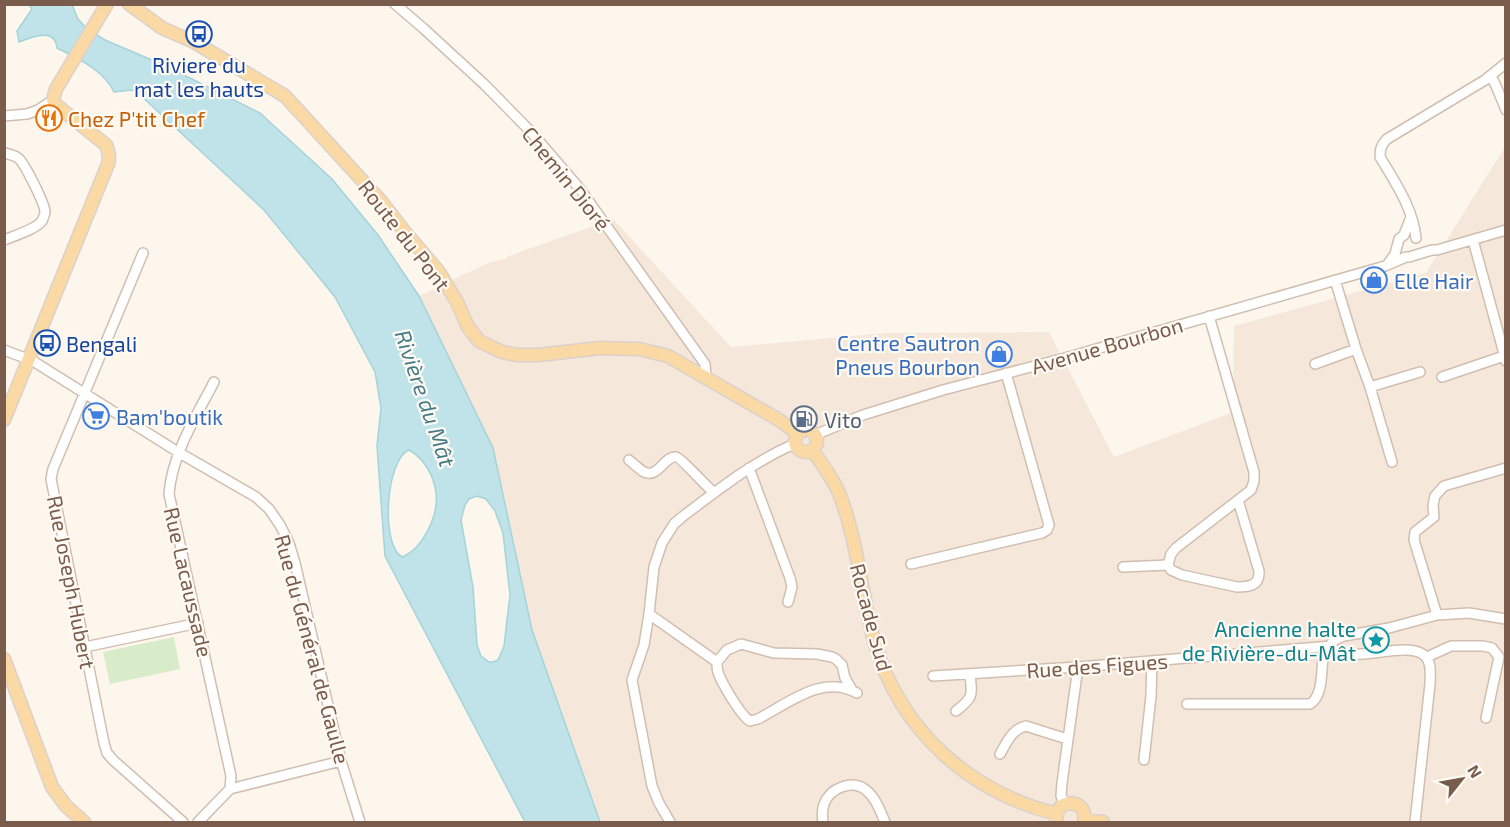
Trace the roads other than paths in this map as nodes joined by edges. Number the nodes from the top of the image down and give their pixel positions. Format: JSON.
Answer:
{"nodes":[{"id":1,"x":107,"y":4,"type":"edge"},
{"id":2,"x":129,"y":4,"type":"edge"},
{"id":3,"x":394,"y":4,"type":"edge"},
{"id":4,"x":1506,"y":63,"type":"edge"},
{"id":5,"x":1491,"y":76,"type":"junction"},
{"id":6,"x":53,"y":100,"type":"junction"},
{"id":7,"x":1506,"y":110,"type":"edge"},
{"id":8,"x":4,"y":116,"type":"edge"},
{"id":9,"x":4,"y":153,"type":"edge"},
{"id":10,"x":1411,"y":216,"type":"junction"},
{"id":11,"x":1506,"y":230,"type":"edge"},
{"id":12,"x":1404,"y":236,"type":"junction"},
{"id":13,"x":4,"y":240,"type":"edge"},
{"id":14,"x":1417,"y":240,"type":"junction"},
{"id":15,"x":1473,"y":240,"type":"junction"},
{"id":16,"x":1397,"y":246,"type":"junction"},
{"id":17,"x":1432,"y":250,"type":"junction"},
{"id":18,"x":143,"y":253,"type":"dead end"},
{"id":19,"x":1411,"y":255,"type":"junction"},
{"id":20,"x":1388,"y":264,"type":"junction"},
{"id":21,"x":1335,"y":280,"type":"junction"},
{"id":22,"x":1209,"y":316,"type":"junction"},
{"id":23,"x":1504,"y":345,"type":"edge"},
{"id":24,"x":1356,"y":349,"type":"junction"},
{"id":25,"x":4,"y":350,"type":"edge"},
{"id":26,"x":29,"y":359,"type":"junction"},
{"id":27,"x":1505,"y":359,"type":"edge"},
{"id":28,"x":1316,"y":364,"type":"dead end"},
{"id":29,"x":1420,"y":372,"type":"dead end"},
{"id":30,"x":1006,"y":373,"type":"junction"},
{"id":31,"x":706,"y":377,"type":"junction"},
{"id":32,"x":1442,"y":377,"type":"dead end"},
{"id":33,"x":214,"y":381,"type":"dead end"},
{"id":34,"x":1370,"y":387,"type":"junction"},
{"id":35,"x":84,"y":393,"type":"junction"},
{"id":36,"x":4,"y":420,"type":"edge"},
{"id":37,"x":815,"y":435,"type":"junction"},
{"id":38,"x":796,"y":438,"type":"junction"},
{"id":39,"x":812,"y":450,"type":"junction"},
{"id":40,"x":178,"y":452,"type":"junction"},
{"id":41,"x":629,"y":460,"type":"dead end"},
{"id":42,"x":1392,"y":462,"type":"dead end"},
{"id":43,"x":749,"y":468,"type":"junction"},
{"id":44,"x":1506,"y":468,"type":"edge"},
{"id":45,"x":714,"y":494,"type":"junction"},
{"id":46,"x":1238,"y":501,"type":"junction"},
{"id":47,"x":911,"y":564,"type":"dead end"},
{"id":48,"x":1168,"y":565,"type":"junction"},
{"id":49,"x":1123,"y":567,"type":"dead end"},
{"id":50,"x":788,"y":602,"type":"dead end"},
{"id":51,"x":649,"y":614,"type":"junction"},
{"id":52,"x":1437,"y":615,"type":"junction"},
{"id":53,"x":1506,"y":619,"type":"edge"},
{"id":54,"x":198,"y":623,"type":"junction"},
{"id":55,"x":85,"y":647,"type":"junction"},
{"id":56,"x":1333,"y":648,"type":"junction"},
{"id":57,"x":1427,"y":657,"type":"junction"},
{"id":58,"x":4,"y":659,"type":"edge"},
{"id":59,"x":1152,"y":661,"type":"junction"},
{"id":60,"x":717,"y":662,"type":"junction"},
{"id":61,"x":1078,"y":667,"type":"junction"},
{"id":62,"x":970,"y":674,"type":"junction"},
{"id":63,"x":933,"y":676,"type":"dead end"},
{"id":64,"x":1186,"y":704,"type":"dead end"},
{"id":65,"x":956,"y":711,"type":"dead end"},
{"id":66,"x":1486,"y":718,"type":"dead end"},
{"id":67,"x":1067,"y":739,"type":"junction"},
{"id":68,"x":1000,"y":754,"type":"dead end"},
{"id":69,"x":1144,"y":760,"type":"dead end"},
{"id":70,"x":341,"y":761,"type":"junction"},
{"id":71,"x":230,"y":789,"type":"junction"},
{"id":72,"x":1060,"y":814,"type":"edge"},
{"id":73,"x":1084,"y":821,"type":"edge"},
{"id":74,"x":84,"y":822,"type":"edge"},
{"id":75,"x":183,"y":822,"type":"edge"},
{"id":76,"x":198,"y":822,"type":"edge"},
{"id":77,"x":360,"y":822,"type":"edge"},
{"id":78,"x":670,"y":822,"type":"edge"},
{"id":79,"x":823,"y":822,"type":"edge"},
{"id":80,"x":885,"y":822,"type":"edge"},
{"id":81,"x":1103,"y":822,"type":"edge"},
{"id":82,"x":1415,"y":822,"type":"edge"}],
"edges":[{"from":1,"to":6,"type":"main road"},
{"from":2,"to":31,"type":"main road","name":"Route du Pont"},
{"from":3,"to":31,"type":"street","name":"Chemin Dioré"},
{"from":4,"to":5,"type":"street"},
{"from":5,"to":7,"type":"street"},
{"from":5,"to":10,"type":"street"},
{"from":6,"to":8,"type":"street"},
{"from":6,"to":26,"type":"main road"},
{"from":9,"to":13,"type":"street"},
{"from":10,"to":12,"type":"street"},
{"from":10,"to":14,"type":"street"},
{"from":11,"to":15,"type":"street","name":"Avenue Bourbon"},
{"from":12,"to":14,"type":"street"},
{"from":12,"to":16,"type":"street"},
{"from":14,"to":17,"type":"street"},
{"from":14,"to":19,"type":"street"},
{"from":15,"to":17,"type":"street","name":"Avenue Bourbon"},
{"from":15,"to":23,"type":"street"},
{"from":16,"to":19,"type":"street"},
{"from":16,"to":20,"type":"street"},
{"from":17,"to":19,"type":"street","name":"Avenue Bourbon"},
{"from":18,"to":35,"type":"street","name":"Rue Joseph Hubert"},
{"from":19,"to":20,"type":"street","name":"Avenue Bourbon"},
{"from":20,"to":21,"type":"street","name":"Avenue Bourbon"},
{"from":21,"to":22,"type":"street","name":"Avenue Bourbon"},
{"from":21,"to":24,"type":"street"},
{"from":22,"to":30,"type":"street","name":"Avenue Bourbon"},
{"from":22,"to":46,"type":"street","name":"Avenue Bourbon"},
{"from":23,"to":27,"type":"street"},
{"from":24,"to":28,"type":"street"},
{"from":24,"to":34,"type":"street"},
{"from":25,"to":26,"type":"street","name":"Rue du Général de Gaulle"},
{"from":26,"to":35,"type":"street","name":"Rue du Général de Gaulle"},
{"from":26,"to":36,"type":"main road"},
{"from":27,"to":32,"type":"street"},
{"from":29,"to":34,"type":"street"},
{"from":30,"to":37,"type":"street","name":"Avenue Bourbon"},
{"from":30,"to":47,"type":"street","name":"Avenue Bourbon"},
{"from":31,"to":38,"type":"main road","name":"Route du Pont"},
{"from":33,"to":40,"type":"street","name":"Rue Lacaussade"},
{"from":34,"to":42,"type":"street"},
{"from":35,"to":40,"type":"street","name":"Rue du Général de Gaulle"},
{"from":35,"to":55,"type":"street","name":"Rue Joseph Hubert"},
{"from":37,"to":38,"type":"main road"},
{"from":37,"to":39,"type":"main road"},
{"from":38,"to":39,"type":"main road"},
{"from":38,"to":43,"type":"street"},
{"from":39,"to":72,"type":"main road","name":"Rocade Sud"},
{"from":40,"to":54,"type":"street","name":"Rue Lacaussade"},
{"from":40,"to":70,"type":"street","name":"Rue du Général de Gaulle"},
{"from":41,"to":45,"type":"street"},
{"from":43,"to":45,"type":"street"},
{"from":43,"to":50,"type":"street"},
{"from":44,"to":52,"type":"street"},
{"from":45,"to":51,"type":"street"},
{"from":46,"to":48,"type":"street"},
{"from":46,"to":48,"type":"street"},
{"from":48,"to":49,"type":"street"},
{"from":51,"to":60,"type":"street"},
{"from":51,"to":78,"type":"street"},
{"from":52,"to":53,"type":"street"},
{"from":52,"to":56,"type":"street"},
{"from":54,"to":55,"type":"street"},
{"from":54,"to":71,"type":"street","name":"Rue Lacaussade"},
{"from":55,"to":75,"type":"street","name":"Rue Joseph Hubert"},
{"from":56,"to":57,"type":"street"},
{"from":56,"to":59,"type":"street","name":"Rue des Figues"},
{"from":56,"to":64,"type":"street"},
{"from":57,"to":66,"type":"street"},
{"from":57,"to":82,"type":"street"},
{"from":58,"to":74,"type":"main road"},
{"from":59,"to":61,"type":"street","name":"Rue des Figues"},
{"from":59,"to":69,"type":"street"},
{"from":60,"to":60,"type":"street"},
{"from":61,"to":62,"type":"street","name":"Rue des Figues"},
{"from":61,"to":67,"type":"street"},
{"from":62,"to":63,"type":"street","name":"Rue des Figues"},
{"from":62,"to":65,"type":"street"},
{"from":67,"to":68,"type":"street"},
{"from":67,"to":72,"type":"street"},
{"from":70,"to":71,"type":"street"},
{"from":70,"to":77,"type":"street","name":"Rue du Général de Gaulle"},
{"from":71,"to":76,"type":"street"},
{"from":72,"to":73,"type":"main road","name":"Rocade Sud"},
{"from":73,"to":81,"type":"main road"},
{"from":79,"to":80,"type":"street"}]}
